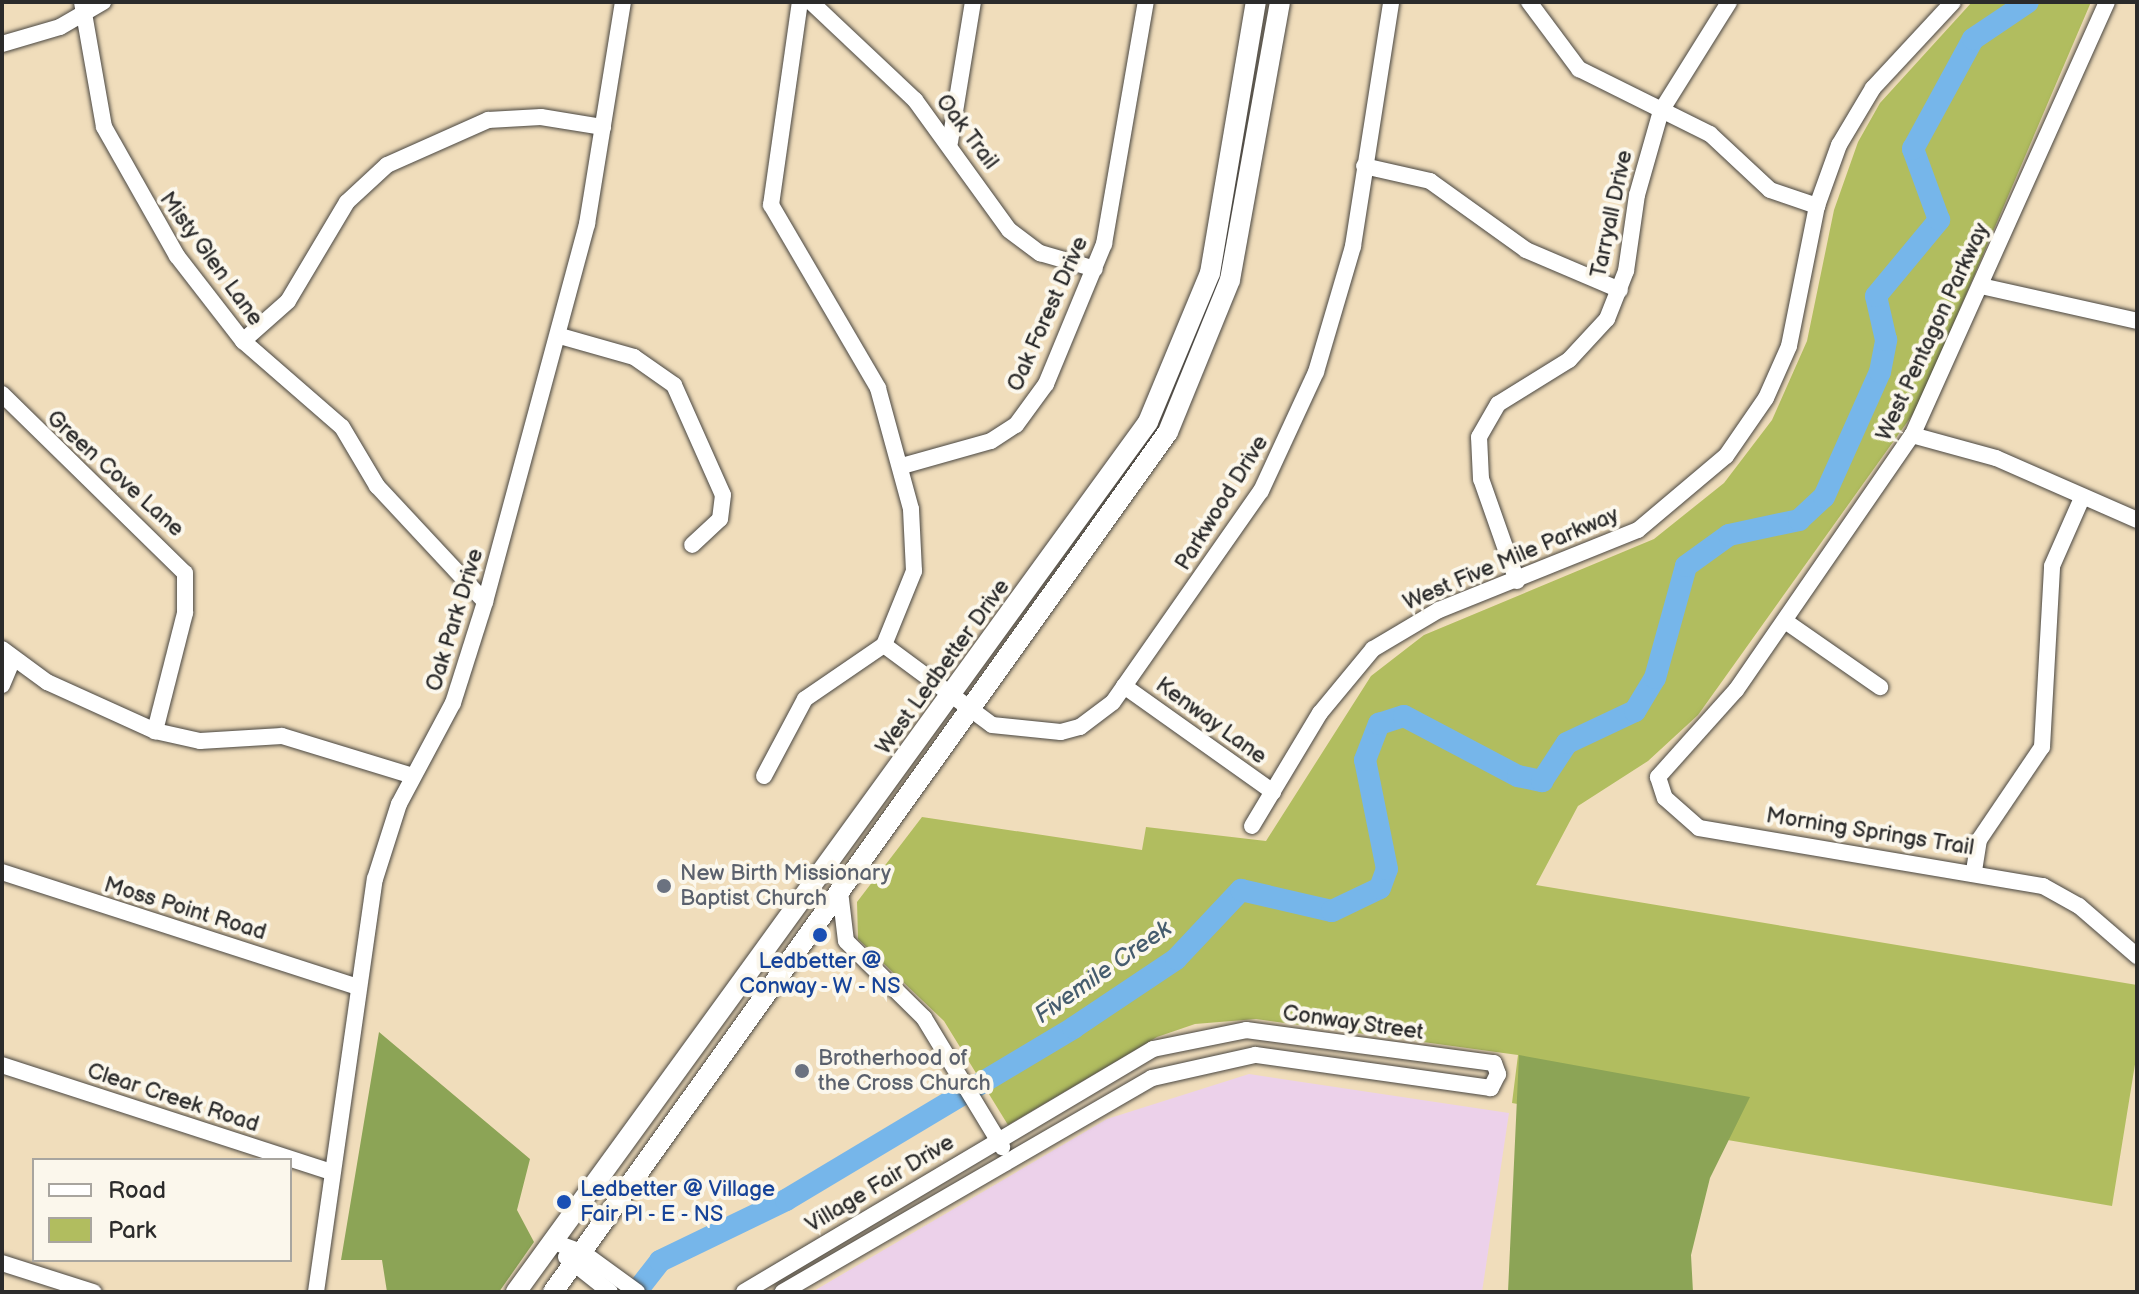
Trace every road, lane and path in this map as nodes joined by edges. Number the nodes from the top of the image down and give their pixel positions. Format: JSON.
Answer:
{"nodes":[{"id":1,"x":103,"y":2,"type":"edge"},
{"id":2,"x":623,"y":2,"type":"edge"},
{"id":3,"x":800,"y":2,"type":"edge"},
{"id":4,"x":811,"y":2,"type":"edge"},
{"id":5,"x":973,"y":2,"type":"edge"},
{"id":6,"x":1146,"y":2,"type":"edge"},
{"id":7,"x":1256,"y":2,"type":"edge"},
{"id":8,"x":1280,"y":2,"type":"edge"},
{"id":9,"x":1391,"y":2,"type":"edge"},
{"id":10,"x":1529,"y":2,"type":"edge"},
{"id":11,"x":1729,"y":2,"type":"edge"},
{"id":12,"x":1953,"y":2,"type":"edge"},
{"id":13,"x":2107,"y":2,"type":"edge"},
{"id":14,"x":82,"y":8,"type":"edge"},
{"id":15,"x":2,"y":44,"type":"edge"},
{"id":16,"x":1661,"y":111,"type":"junction"},
{"id":17,"x":603,"y":127,"type":"junction"},
{"id":18,"x":950,"y":142,"type":"junction"},
{"id":19,"x":1364,"y":166,"type":"junction"},
{"id":20,"x":1229,"y":176,"type":"junction"},
{"id":21,"x":1251,"y":179,"type":"junction"},
{"id":22,"x":1817,"y":206,"type":"junction"},
{"id":23,"x":1095,"y":269,"type":"junction"},
{"id":24,"x":1981,"y":286,"type":"junction"},
{"id":25,"x":1620,"y":290,"type":"junction"},
{"id":26,"x":2137,"y":321,"type":"edge"},
{"id":27,"x":560,"y":336,"type":"junction"},
{"id":28,"x":243,"y":341,"type":"junction"},
{"id":29,"x":2,"y":394,"type":"edge"},
{"id":30,"x":1912,"y":435,"type":"junction"},
{"id":31,"x":902,"y":466,"type":"junction"},
{"id":32,"x":2082,"y":498,"type":"junction"},
{"id":33,"x":2137,"y":520,"type":"edge"},
{"id":34,"x":692,"y":545,"type":"dead end"},
{"id":35,"x":1517,"y":581,"type":"junction"},
{"id":36,"x":485,"y":602,"type":"junction"},
{"id":37,"x":1785,"y":621,"type":"junction"},
{"id":38,"x":884,"y":645,"type":"junction"},
{"id":39,"x":8,"y":654,"type":"edge"},
{"id":40,"x":2,"y":685,"type":"edge"},
{"id":41,"x":1124,"y":686,"type":"junction"},
{"id":42,"x":1880,"y":687,"type":"dead end"},
{"id":43,"x":950,"y":696,"type":"junction"},
{"id":44,"x":971,"y":712,"type":"junction"},
{"id":45,"x":155,"y":731,"type":"junction"},
{"id":46,"x":1702,"y":736,"type":"joint"},
{"id":47,"x":413,"y":776,"type":"junction"},
{"id":48,"x":764,"y":776,"type":"dead end"},
{"id":49,"x":1273,"y":792,"type":"junction"},
{"id":50,"x":1252,"y":826,"type":"dead end"},
{"id":51,"x":1974,"y":871,"type":"junction"},
{"id":52,"x":2,"y":872,"type":"edge"},
{"id":53,"x":840,"y":891,"type":"junction"},
{"id":54,"x":2137,"y":956,"type":"edge"},
{"id":55,"x":356,"y":986,"type":"junction"},
{"id":56,"x":2,"y":1065,"type":"edge"},
{"id":57,"x":998,"y":1140,"type":"junction"},
{"id":58,"x":288,"y":1158,"type":"edge"},
{"id":59,"x":292,"y":1159,"type":"edge"},
{"id":60,"x":1009,"y":1160,"type":"junction"},
{"id":61,"x":331,"y":1172,"type":"junction"},
{"id":62,"x":551,"y":1241,"type":"junction"},
{"id":63,"x":2,"y":1263,"type":"edge"},
{"id":64,"x":585,"y":1264,"type":"junction"},
{"id":65,"x":93,"y":1292,"type":"edge"},
{"id":66,"x":316,"y":1292,"type":"edge"},
{"id":67,"x":516,"y":1292,"type":"edge"},
{"id":68,"x":553,"y":1292,"type":"edge"},
{"id":69,"x":610,"y":1292,"type":"edge"},
{"id":70,"x":637,"y":1292,"type":"edge"},
{"id":71,"x":744,"y":1292,"type":"edge"},
{"id":72,"x":783,"y":1292,"type":"edge"}],
"edges":[{"from":1,"to":14,"type":"street"},
{"from":2,"to":17,"type":"street","name":"Oak Park Drive"},
{"from":3,"to":31,"type":"street"},
{"from":4,"to":18,"type":"street","name":"Oak Trail"},
{"from":5,"to":18,"type":"street"},
{"from":6,"to":23,"type":"street","name":"Oak Forest Drive"},
{"from":7,"to":20,"type":"main road","name":"West Ledbetter Drive"},
{"from":8,"to":21,"type":"main road"},
{"from":9,"to":19,"type":"street","name":"Parkwood Drive"},
{"from":10,"to":16,"type":"street"},
{"from":11,"to":16,"type":"street","name":"Tarryall Drive"},
{"from":12,"to":22,"type":"street","name":"West Five Mile Parkway"},
{"from":13,"to":24,"type":"street","name":"West Pentagon Parkway"},
{"from":14,"to":15,"type":"street"},
{"from":14,"to":28,"type":"street","name":"Misty Glen Lane"},
{"from":16,"to":22,"type":"street"},
{"from":16,"to":25,"type":"street","name":"Tarryall Drive"},
{"from":17,"to":27,"type":"street","name":"Oak Park Drive"},
{"from":17,"to":28,"type":"street"},
{"from":18,"to":23,"type":"street","name":"Oak Trail"},
{"from":19,"to":25,"type":"street"},
{"from":19,"to":41,"type":"street","name":"Parkwood Drive"},
{"from":20,"to":21,"type":"main road"},
{"from":20,"to":43,"type":"main road","name":"West Ledbetter Drive"},
{"from":21,"to":44,"type":"main road"},
{"from":22,"to":35,"type":"street","name":"West Five Mile Parkway"},
{"from":23,"to":31,"type":"street","name":"Oak Forest Drive"},
{"from":24,"to":26,"type":"street"},
{"from":24,"to":30,"type":"street","name":"West Pentagon Parkway"},
{"from":25,"to":35,"type":"street","name":"Tarryall Drive"},
{"from":27,"to":34,"type":"street"},
{"from":27,"to":36,"type":"street","name":"Oak Park Drive"},
{"from":28,"to":36,"type":"street","name":"Misty Glen Lane"},
{"from":29,"to":45,"type":"street","name":"Green Cove Lane"},
{"from":30,"to":32,"type":"street"},
{"from":30,"to":37,"type":"street","name":"West Pentagon Parkway"},
{"from":31,"to":38,"type":"street"},
{"from":32,"to":33,"type":"street"},
{"from":32,"to":51,"type":"street"},
{"from":35,"to":49,"type":"street","name":"West Five Mile Parkway"},
{"from":36,"to":47,"type":"street","name":"Oak Park Drive"},
{"from":37,"to":42,"type":"street"},
{"from":37,"to":46,"type":"street","name":"West Pentagon Parkway"},
{"from":38,"to":43,"type":"street","name":"Parkwood Drive"},
{"from":38,"to":48,"type":"street"},
{"from":39,"to":40,"type":"street"},
{"from":39,"to":45,"type":"street"},
{"from":41,"to":44,"type":"street","name":"Parkwood Drive"},
{"from":41,"to":49,"type":"street","name":"Kenway Lane"},
{"from":43,"to":44,"type":"street","name":"Parkwood Drive"},
{"from":43,"to":62,"type":"main road","name":"West Ledbetter Drive"},
{"from":44,"to":53,"type":"main road"},
{"from":45,"to":47,"type":"street"},
{"from":46,"to":51,"type":"street","name":"Morning Springs Trail"},
{"from":47,"to":55,"type":"street","name":"Oak Park Drive"},
{"from":49,"to":50,"type":"street","name":"West Five Mile Parkway"},
{"from":51,"to":54,"type":"street","name":"Morning Springs Trail"},
{"from":52,"to":55,"type":"street","name":"Moss Point Road"},
{"from":53,"to":57,"type":"street"},
{"from":53,"to":64,"type":"main road"},
{"from":55,"to":61,"type":"street","name":"Oak Park Drive"},
{"from":56,"to":58,"type":"street","name":"Clear Creek Road"},
{"from":57,"to":60,"type":"street"},
{"from":57,"to":60,"type":"street","name":"Conway Street"},
{"from":57,"to":71,"type":"street","name":"Village Fair Drive"},
{"from":59,"to":61,"type":"street","name":"Clear Creek Road"},
{"from":60,"to":72,"type":"street","name":"Village Fair Drive"},
{"from":61,"to":66,"type":"street","name":"Oak Park Drive"},
{"from":62,"to":64,"type":"street"},
{"from":62,"to":67,"type":"main road","name":"West Ledbetter Drive"},
{"from":63,"to":65,"type":"street"},
{"from":64,"to":68,"type":"main road"},
{"from":64,"to":69,"type":"street"},
{"from":64,"to":70,"type":"street"}]}
